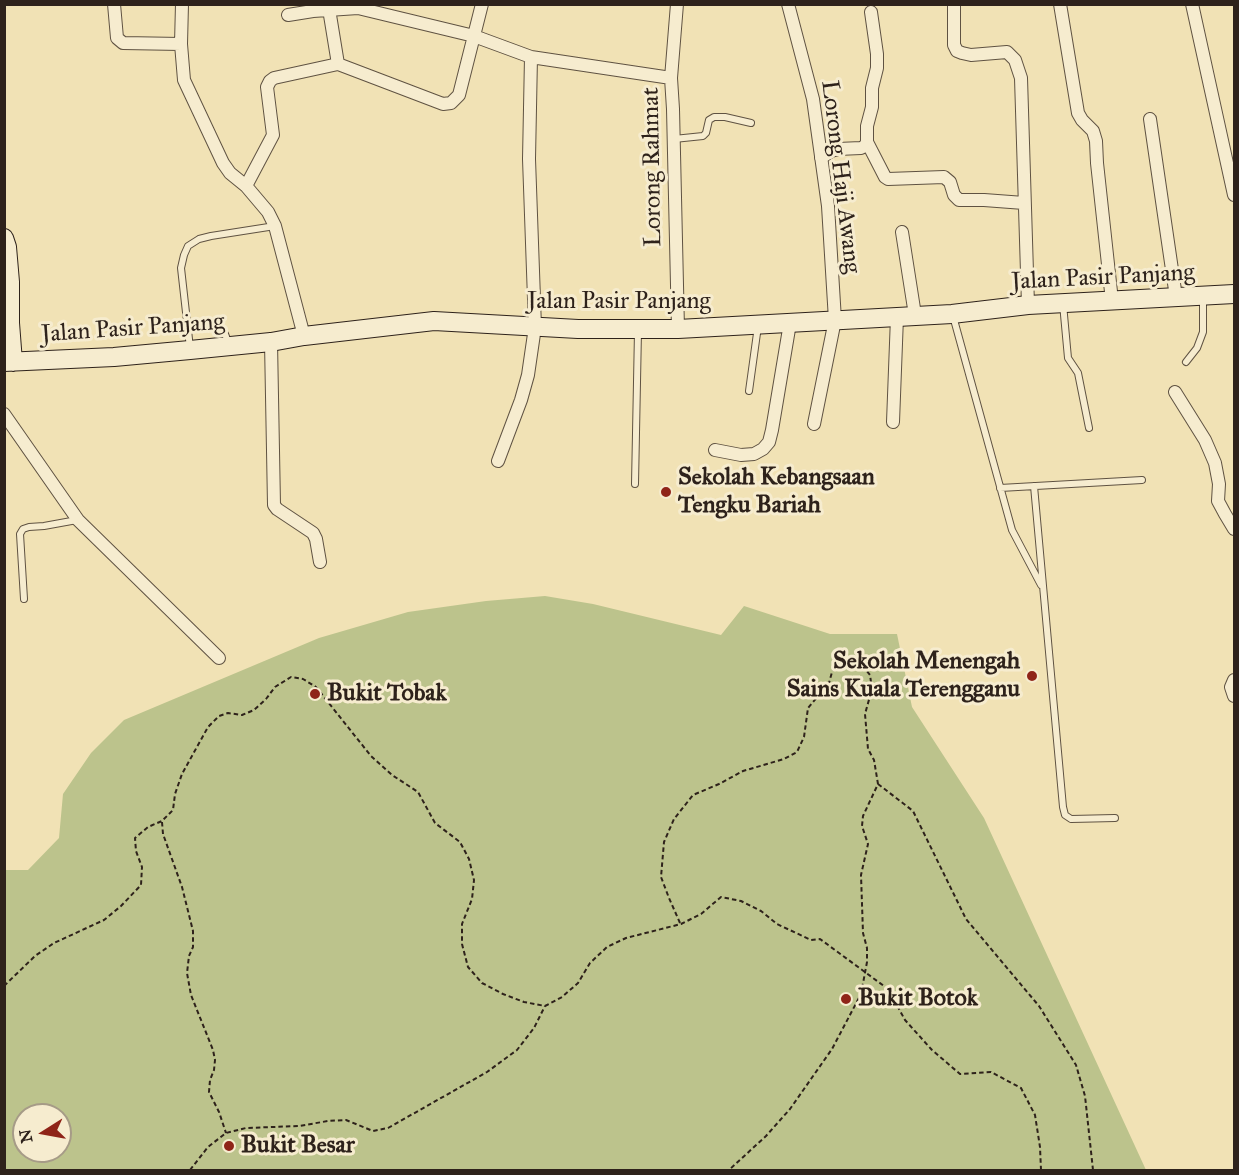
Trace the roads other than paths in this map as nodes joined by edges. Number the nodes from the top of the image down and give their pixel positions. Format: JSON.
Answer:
{"nodes":[{"id":1,"x":114,"y":4,"type":"edge"},
{"id":2,"x":182,"y":4,"type":"edge"},
{"id":3,"x":482,"y":4,"type":"edge"},
{"id":4,"x":677,"y":4,"type":"edge"},
{"id":5,"x":788,"y":4,"type":"edge"},
{"id":6,"x":954,"y":4,"type":"edge"},
{"id":7,"x":1060,"y":4,"type":"edge"},
{"id":8,"x":1192,"y":4,"type":"edge"},
{"id":9,"x":329,"y":9,"type":"junction"},
{"id":10,"x":872,"y":12,"type":"dead end"},
{"id":11,"x":288,"y":15,"type":"dead end"},
{"id":12,"x":474,"y":36,"type":"junction"},
{"id":13,"x":181,"y":44,"type":"junction"},
{"id":14,"x":531,"y":57,"type":"junction"},
{"id":15,"x":338,"y":64,"type":"junction"},
{"id":16,"x":671,"y":78,"type":"junction"},
{"id":17,"x":1150,"y":119,"type":"dead end"},
{"id":18,"x":751,"y":123,"type":"dead end"},
{"id":19,"x":674,"y":139,"type":"junction"},
{"id":20,"x":867,"y":142,"type":"junction"},
{"id":21,"x":821,"y":158,"type":"junction"},
{"id":22,"x":246,"y":186,"type":"junction"},
{"id":23,"x":1234,"y":195,"type":"edge"},
{"id":24,"x":1024,"y":203,"type":"junction"},
{"id":25,"x":276,"y":226,"type":"junction"},
{"id":26,"x":902,"y":232,"type":"dead end"},
{"id":27,"x":4,"y":238,"type":"edge"},
{"id":28,"x":1234,"y":294,"type":"edge"},
{"id":29,"x":1203,"y":296,"type":"junction"},
{"id":30,"x":1176,"y":297,"type":"junction"},
{"id":31,"x":1112,"y":301,"type":"junction"},
{"id":32,"x":1063,"y":304,"type":"junction"},
{"id":33,"x":1028,"y":305,"type":"junction"},
{"id":34,"x":952,"y":314,"type":"junction"},
{"id":35,"x":906,"y":316,"type":"junction"},
{"id":36,"x":835,"y":320,"type":"junction"},
{"id":37,"x":790,"y":323,"type":"junction"},
{"id":38,"x":758,"y":325,"type":"junction"},
{"id":39,"x":535,"y":327,"type":"junction"},
{"id":40,"x":638,"y":329,"type":"junction"},
{"id":41,"x":678,"y":329,"type":"junction"},
{"id":42,"x":187,"y":330,"type":"junction"},
{"id":43,"x":304,"y":336,"type":"junction"},
{"id":44,"x":271,"y":342,"type":"junction"},
{"id":45,"x":230,"y":346,"type":"junction"},
{"id":46,"x":190,"y":350,"type":"junction"},
{"id":47,"x":9,"y":362,"type":"edge"},
{"id":48,"x":1186,"y":362,"type":"dead end"},
{"id":49,"x":749,"y":391,"type":"dead end"},
{"id":50,"x":1174,"y":392,"type":"dead end"},
{"id":51,"x":4,"y":414,"type":"edge"},
{"id":52,"x":893,"y":422,"type":"dead end"},
{"id":53,"x":814,"y":424,"type":"dead end"},
{"id":54,"x":1089,"y":428,"type":"dead end"},
{"id":55,"x":715,"y":450,"type":"dead end"},
{"id":56,"x":498,"y":461,"type":"dead end"},
{"id":57,"x":1142,"y":480,"type":"dead end"},
{"id":58,"x":636,"y":483,"type":"dead end"},
{"id":59,"x":1034,"y":486,"type":"junction"},
{"id":60,"x":1000,"y":488,"type":"junction"},
{"id":61,"x":78,"y":519,"type":"junction"},
{"id":62,"x":1234,"y":529,"type":"edge"},
{"id":63,"x":320,"y":562,"type":"dead end"},
{"id":64,"x":1043,"y":588,"type":"junction"},
{"id":65,"x":24,"y":599,"type":"dead end"},
{"id":66,"x":219,"y":658,"type":"dead end"},
{"id":67,"x":1234,"y":680,"type":"edge"},
{"id":68,"x":1234,"y":696,"type":"edge"},
{"id":69,"x":1115,"y":818,"type":"dead end"}],
"edges":[{"from":1,"to":13,"type":"street"},
{"from":2,"to":13,"type":"street"},
{"from":3,"to":12,"type":"street"},
{"from":4,"to":16,"type":"street","name":"Lorong Rahmat"},
{"from":5,"to":21,"type":"street","name":"Lorong Haji Awang"},
{"from":6,"to":24,"type":"street"},
{"from":7,"to":31,"type":"street"},
{"from":8,"to":23,"type":"street"},
{"from":9,"to":11,"type":"street"},
{"from":9,"to":12,"type":"street"},
{"from":9,"to":15,"type":"street"},
{"from":10,"to":20,"type":"street"},
{"from":12,"to":14,"type":"street"},
{"from":12,"to":15,"type":"street"},
{"from":13,"to":22,"type":"street"},
{"from":14,"to":16,"type":"street"},
{"from":14,"to":39,"type":"street"},
{"from":15,"to":22,"type":"street"},
{"from":16,"to":19,"type":"street","name":"Lorong Rahmat"},
{"from":17,"to":30,"type":"street"},
{"from":18,"to":19,"type":"lane"},
{"from":19,"to":41,"type":"street","name":"Lorong Rahmat"},
{"from":20,"to":21,"type":"street"},
{"from":20,"to":24,"type":"street"},
{"from":21,"to":36,"type":"street","name":"Lorong Haji Awang"},
{"from":22,"to":25,"type":"street"},
{"from":24,"to":33,"type":"street"},
{"from":25,"to":42,"type":"lane"},
{"from":25,"to":43,"type":"street"},
{"from":26,"to":35,"type":"street"},
{"from":27,"to":47,"type":"main road"},
{"from":28,"to":29,"type":"main road","name":"Jalan Pasir Panjang"},
{"from":29,"to":30,"type":"main road","name":"Jalan Pasir Panjang"},
{"from":29,"to":48,"type":"lane"},
{"from":30,"to":31,"type":"main road","name":"Jalan Pasir Panjang"},
{"from":31,"to":32,"type":"main road","name":"Jalan Pasir Panjang"},
{"from":32,"to":33,"type":"main road","name":"Jalan Pasir Panjang"},
{"from":32,"to":54,"type":"lane"},
{"from":33,"to":34,"type":"main road","name":"Jalan Pasir Panjang"},
{"from":34,"to":35,"type":"main road","name":"Jalan Pasir Panjang"},
{"from":34,"to":60,"type":"lane"},
{"from":35,"to":36,"type":"main road","name":"Jalan Pasir Panjang"},
{"from":35,"to":52,"type":"street"},
{"from":36,"to":37,"type":"main road","name":"Jalan Pasir Panjang"},
{"from":36,"to":53,"type":"street","name":"Lorong Haji Awang"},
{"from":37,"to":38,"type":"main road","name":"Jalan Pasir Panjang"},
{"from":37,"to":55,"type":"street"},
{"from":38,"to":41,"type":"main road","name":"Jalan Pasir Panjang"},
{"from":38,"to":49,"type":"lane"},
{"from":39,"to":40,"type":"main road","name":"Jalan Pasir Panjang"},
{"from":39,"to":43,"type":"main road","name":"Jalan Pasir Panjang"},
{"from":39,"to":56,"type":"street"},
{"from":40,"to":41,"type":"main road","name":"Jalan Pasir Panjang"},
{"from":40,"to":58,"type":"lane"},
{"from":42,"to":45,"type":"lane"},
{"from":42,"to":46,"type":"lane"},
{"from":43,"to":44,"type":"main road","name":"Jalan Pasir Panjang"},
{"from":44,"to":45,"type":"main road","name":"Jalan Pasir Panjang"},
{"from":44,"to":63,"type":"street"},
{"from":45,"to":46,"type":"main road","name":"Jalan Pasir Panjang"},
{"from":46,"to":47,"type":"main road","name":"Jalan Pasir Panjang"},
{"from":50,"to":62,"type":"street"},
{"from":51,"to":61,"type":"street"},
{"from":57,"to":59,"type":"lane"},
{"from":59,"to":60,"type":"lane"},
{"from":59,"to":64,"type":"lane"},
{"from":60,"to":64,"type":"lane"},
{"from":61,"to":65,"type":"lane"},
{"from":61,"to":66,"type":"street"},
{"from":64,"to":69,"type":"lane"},
{"from":67,"to":68,"type":"street"}]}
